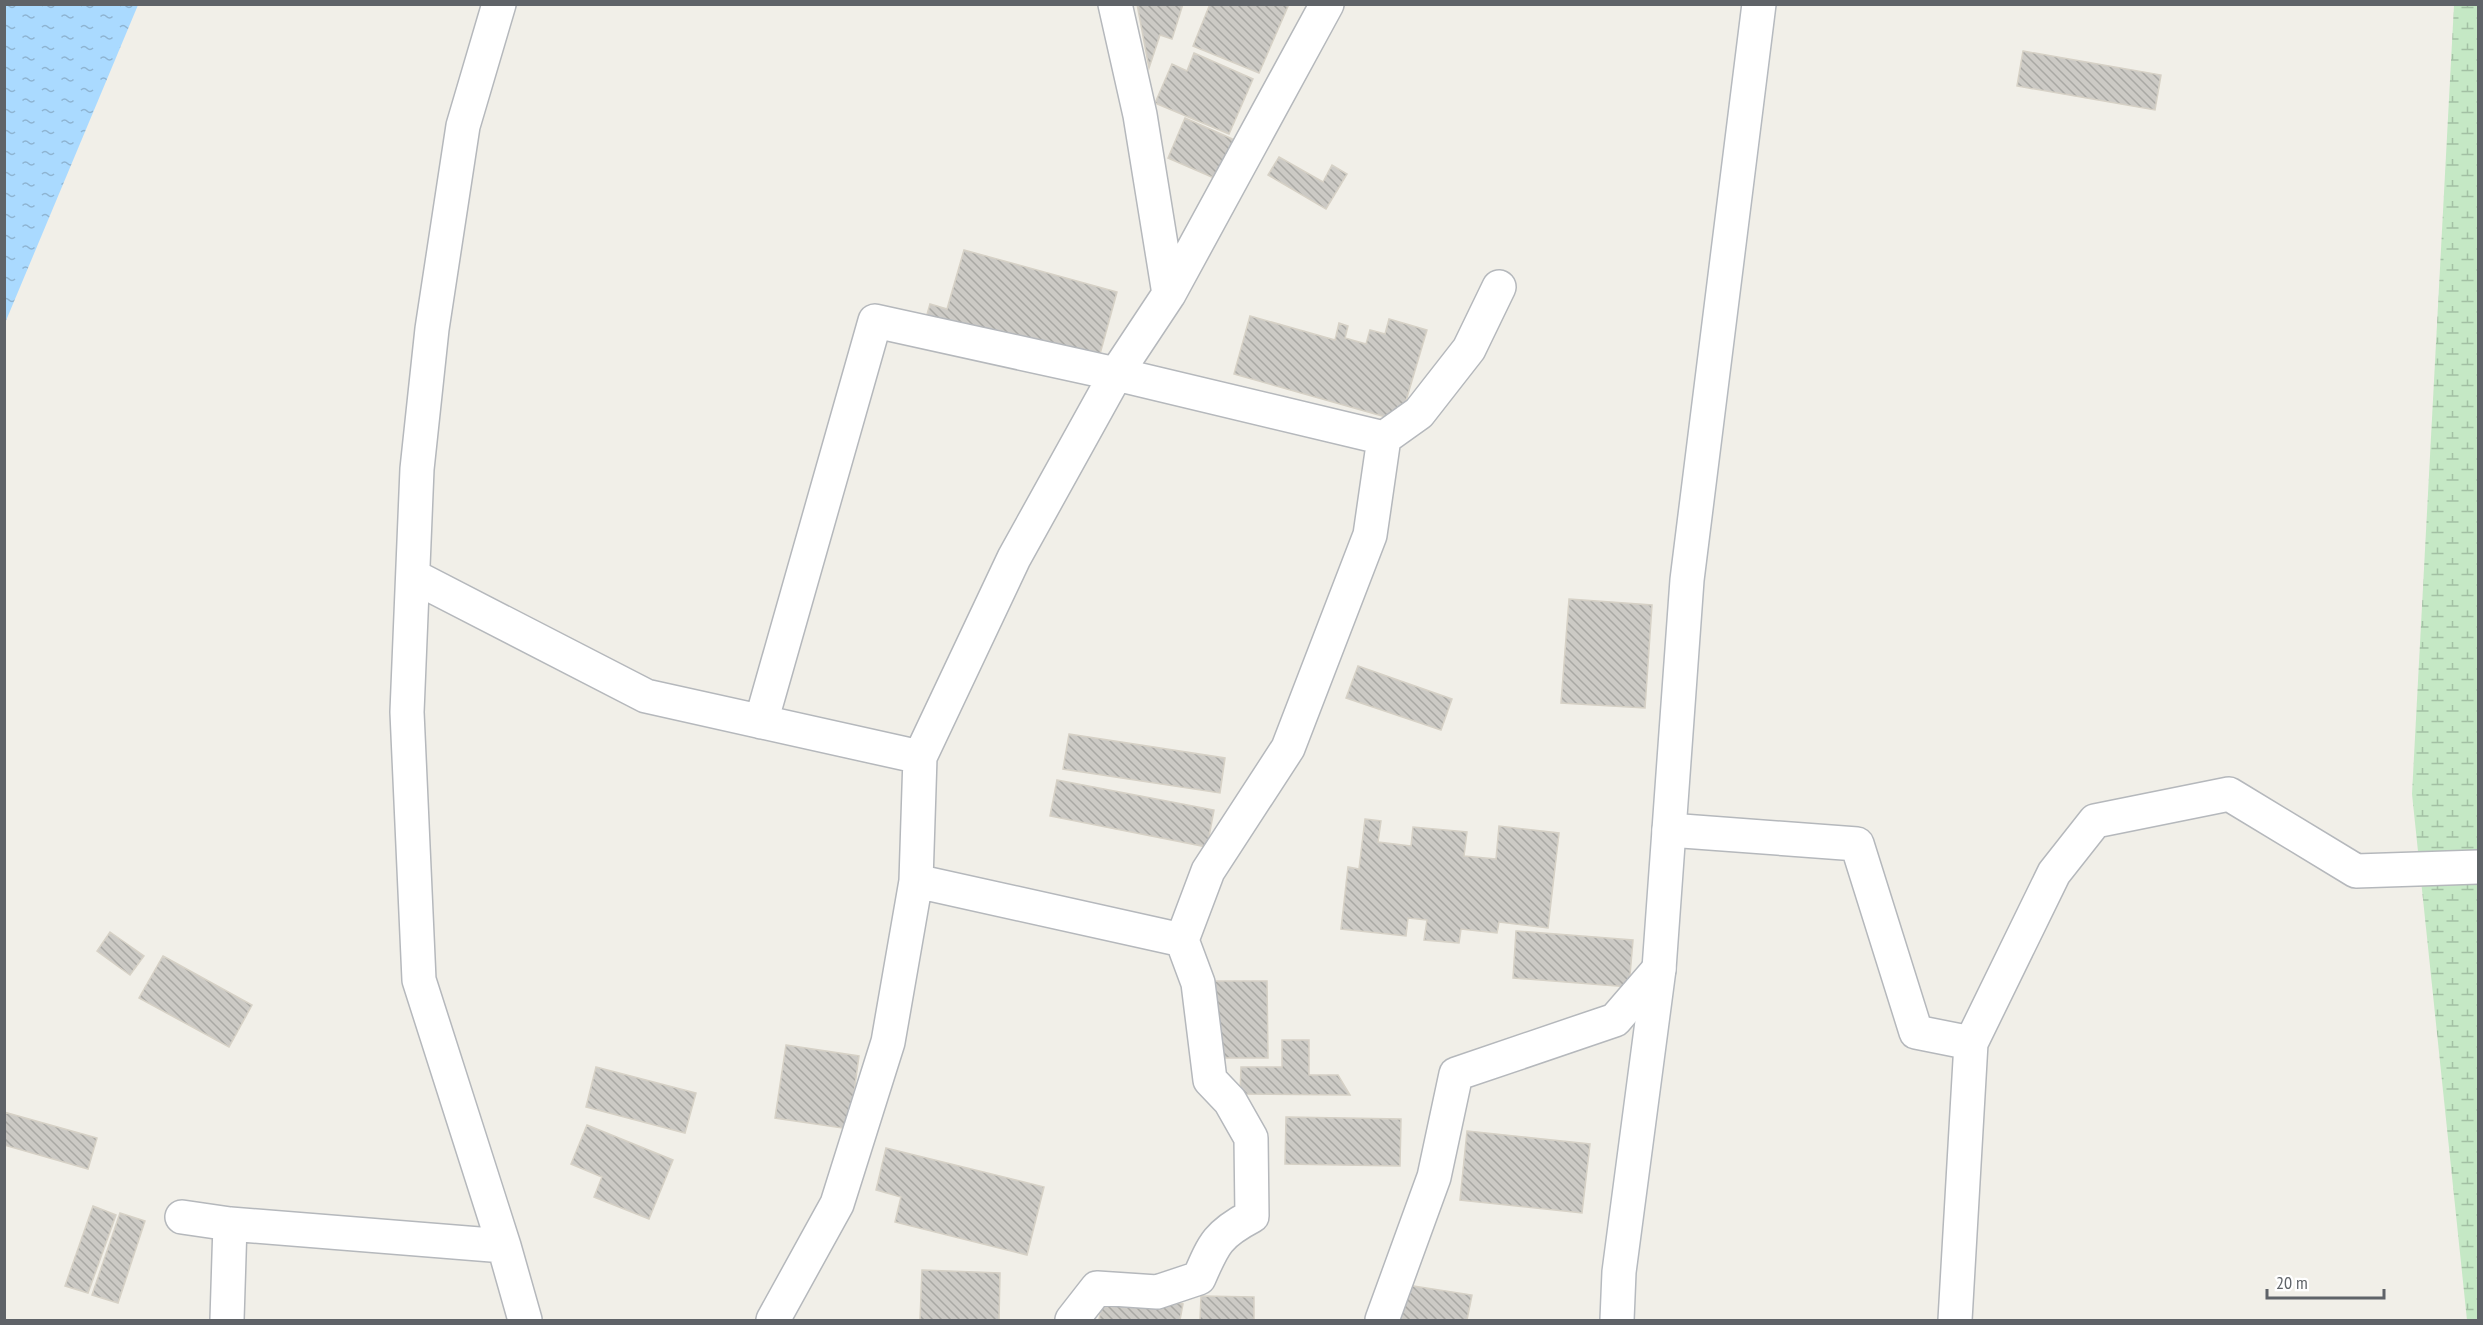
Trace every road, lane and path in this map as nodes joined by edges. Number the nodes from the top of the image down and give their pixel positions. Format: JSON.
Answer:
{"nodes":[{"id":1,"x":499,"y":4,"type":"edge"},
{"id":2,"x":1115,"y":4,"type":"edge"},
{"id":3,"x":1327,"y":4,"type":"edge"},
{"id":4,"x":1759,"y":4,"type":"edge"},
{"id":5,"x":1499,"y":287,"type":"dead end"},
{"id":6,"x":1169,"y":294,"type":"junction"},
{"id":7,"x":1116,"y":374,"type":"junction"},
{"id":8,"x":1384,"y":438,"type":"junction"},
{"id":9,"x":413,"y":576,"type":"junction"},
{"id":10,"x":761,"y":722,"type":"junction"},
{"id":11,"x":920,"y":757,"type":"junction"},
{"id":12,"x":1669,"y":830,"type":"junction"},
{"id":13,"x":2478,"y":867,"type":"edge"},
{"id":14,"x":916,"y":881,"type":"junction"},
{"id":15,"x":1182,"y":940,"type":"junction"},
{"id":16,"x":1659,"y":969,"type":"junction"},
{"id":17,"x":1971,"y":1043,"type":"junction"},
{"id":18,"x":182,"y":1217,"type":"dead end"},
{"id":19,"x":230,"y":1224,"type":"junction"},
{"id":20,"x":504,"y":1246,"type":"junction"},
{"id":21,"x":227,"y":1320,"type":"edge"},
{"id":22,"x":525,"y":1320,"type":"edge"},
{"id":23,"x":773,"y":1320,"type":"edge"},
{"id":24,"x":1072,"y":1320,"type":"edge"},
{"id":25,"x":1382,"y":1320,"type":"edge"},
{"id":26,"x":1617,"y":1320,"type":"edge"},
{"id":27,"x":1955,"y":1320,"type":"edge"}],
"edges":[{"from":1,"to":9,"type":"street"},
{"from":2,"to":6,"type":"street"},
{"from":3,"to":6,"type":"street"},
{"from":4,"to":12,"type":"street"},
{"from":5,"to":8,"type":"street"},
{"from":6,"to":7,"type":"street"},
{"from":7,"to":8,"type":"street"},
{"from":7,"to":10,"type":"street"},
{"from":7,"to":11,"type":"street"},
{"from":8,"to":15,"type":"street"},
{"from":9,"to":10,"type":"street"},
{"from":9,"to":20,"type":"street"},
{"from":10,"to":11,"type":"street"},
{"from":11,"to":14,"type":"street"},
{"from":12,"to":16,"type":"street"},
{"from":12,"to":17,"type":"street"},
{"from":13,"to":17,"type":"street"},
{"from":14,"to":15,"type":"street"},
{"from":14,"to":23,"type":"street"},
{"from":15,"to":24,"type":"street"},
{"from":16,"to":25,"type":"street"},
{"from":16,"to":26,"type":"street"},
{"from":17,"to":27,"type":"street"},
{"from":18,"to":19,"type":"street"},
{"from":19,"to":20,"type":"street"},
{"from":19,"to":21,"type":"street"},
{"from":20,"to":22,"type":"street"}]}
